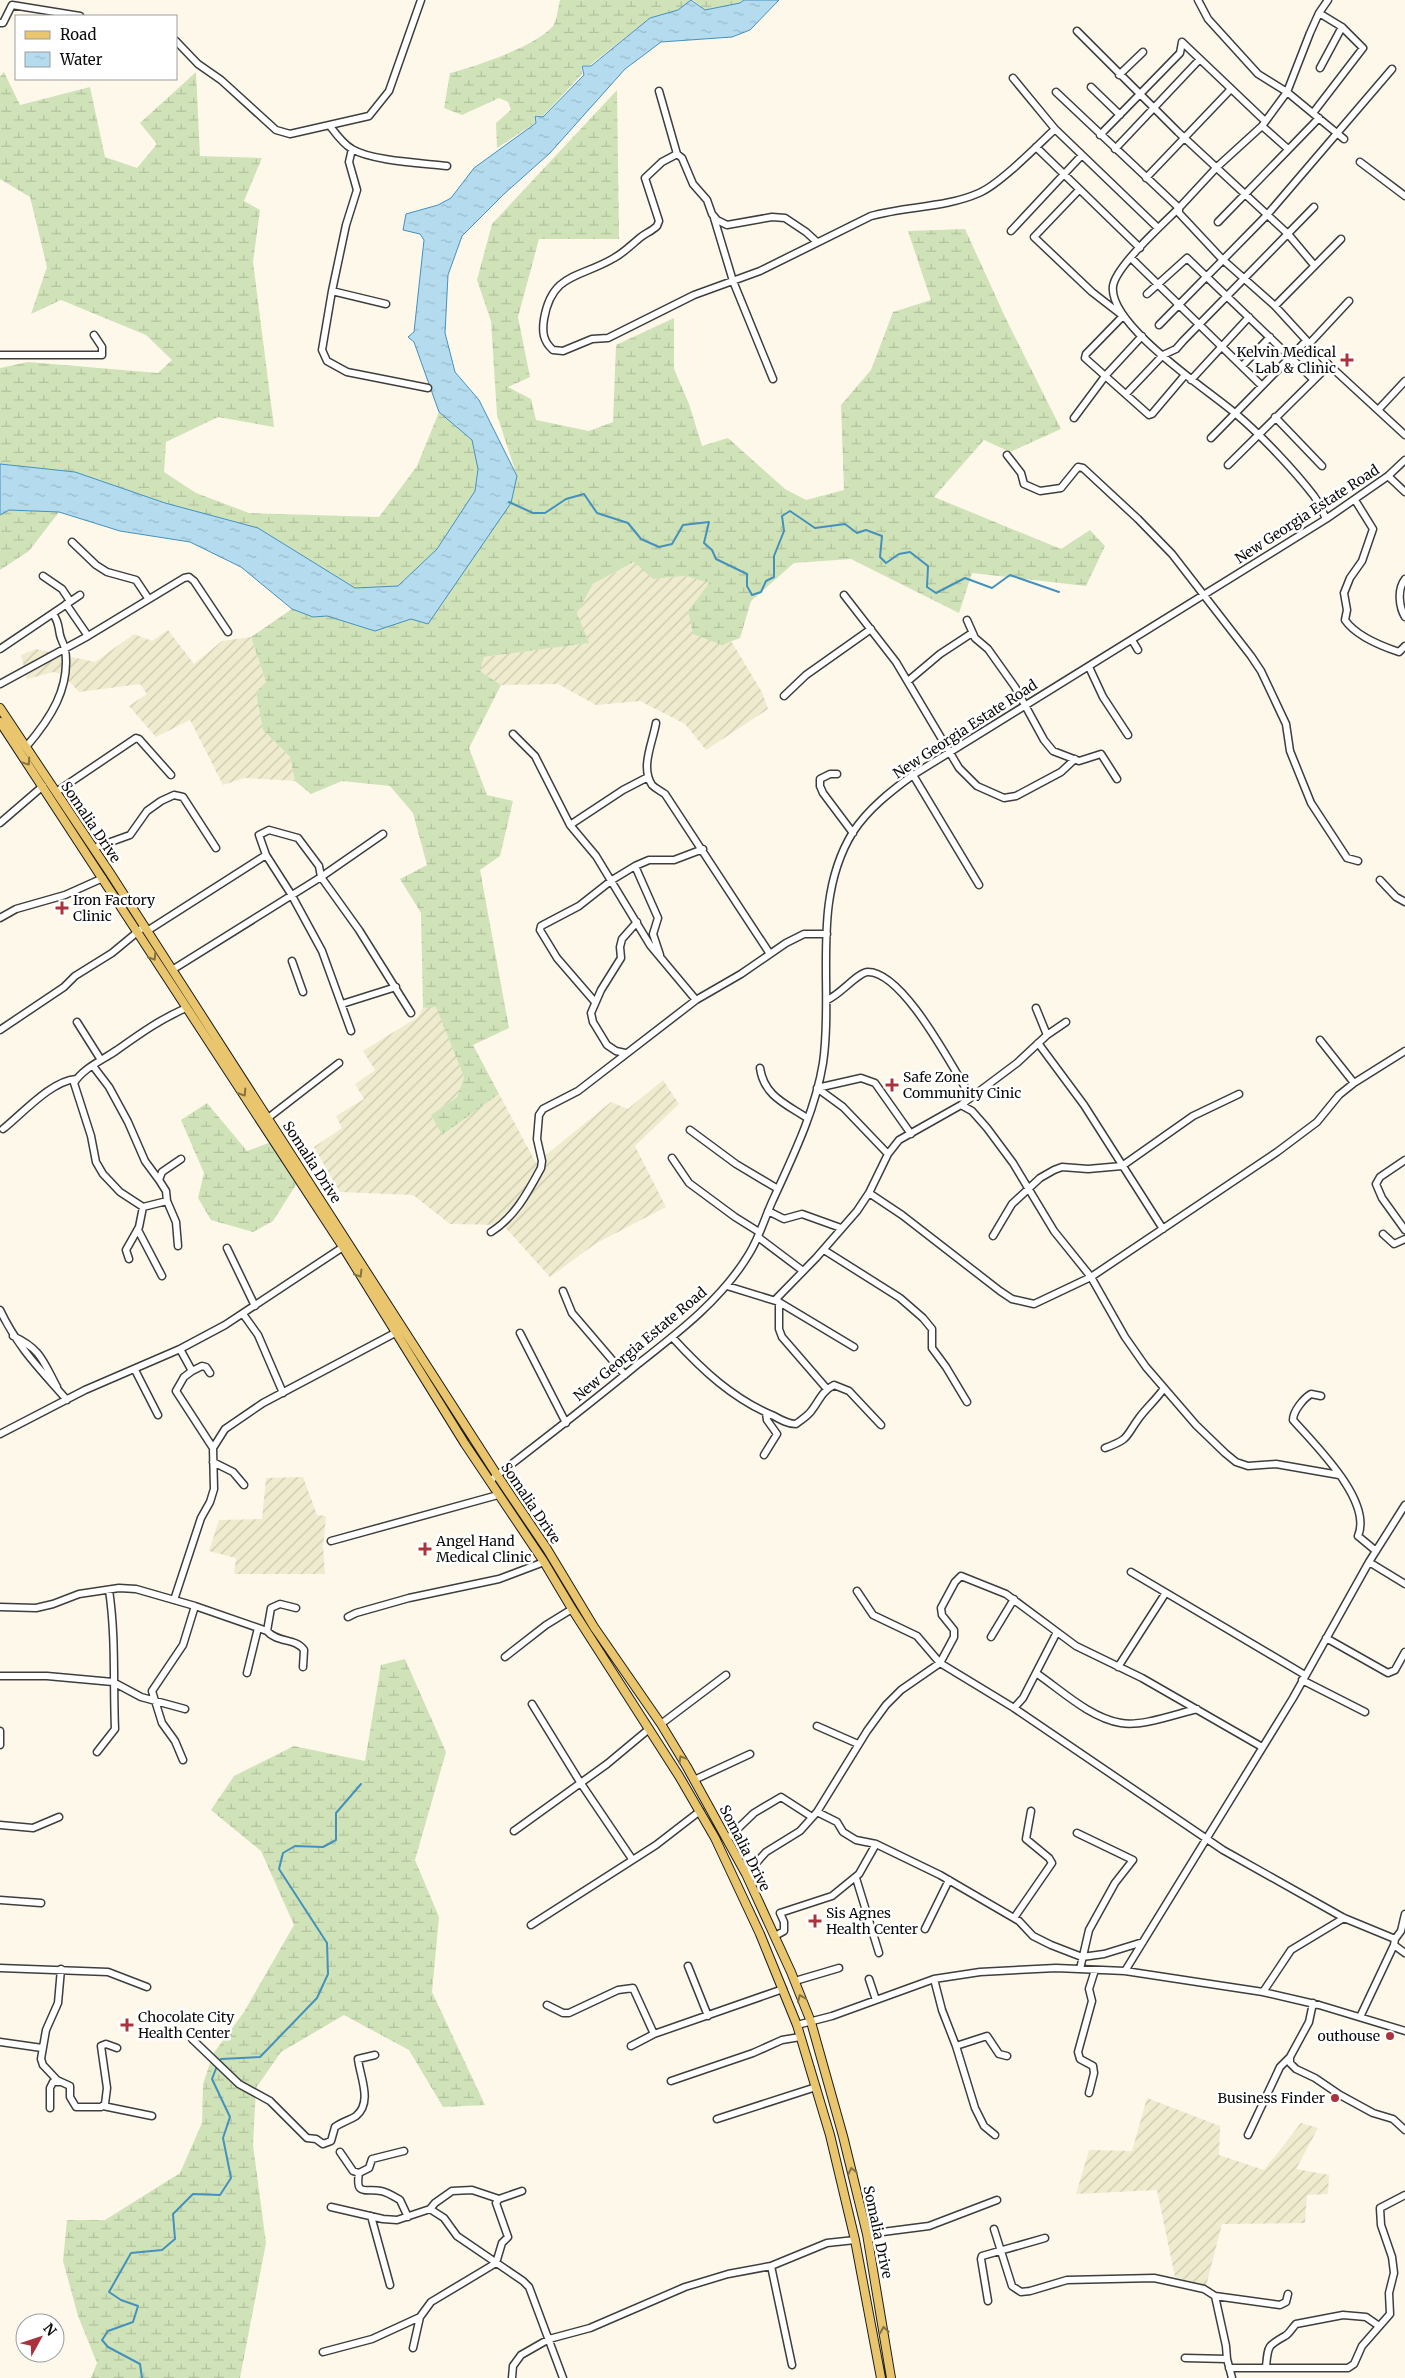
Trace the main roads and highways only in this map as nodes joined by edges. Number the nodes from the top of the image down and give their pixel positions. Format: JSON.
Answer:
{"nodes":[{"id":1,"x":0,"y":708,"type":"edge"},
{"id":2,"x":0,"y":722,"type":"edge"},
{"id":3,"x":143,"y":930,"type":"junction"},
{"id":4,"x":494,"y":1477,"type":"junction"},
{"id":5,"x":880,"y":2378,"type":"edge"},
{"id":6,"x":891,"y":2378,"type":"edge"}],
"edges":[{"from":1,"to":3,"type":"main road","name":"Somalia Drive"},
{"from":2,"to":3,"type":"main road","name":"Somalia Drive","one_way":true},
{"from":3,"to":4,"type":"main road","name":"Somalia Drive"},
{"from":3,"to":4,"type":"main road","name":"Somalia Drive","one_way":true},
{"from":4,"to":5,"type":"main road","name":"Somalia Drive"},
{"from":6,"to":4,"type":"main road","name":"Somalia Drive","one_way":true}]}
